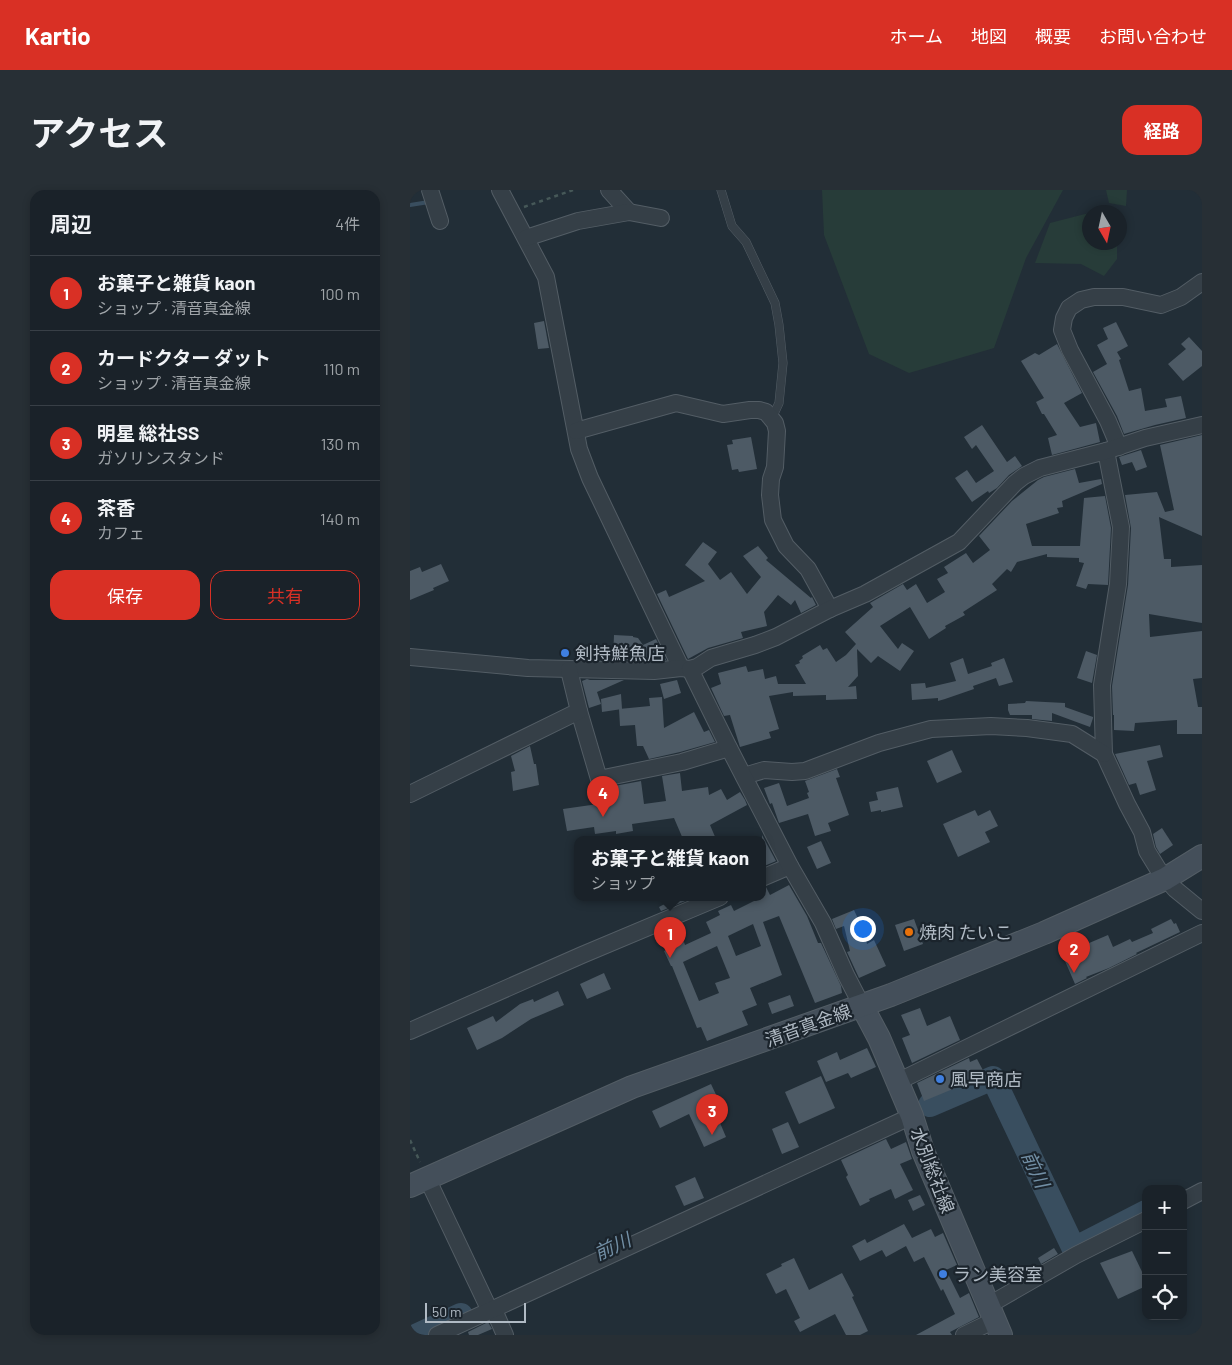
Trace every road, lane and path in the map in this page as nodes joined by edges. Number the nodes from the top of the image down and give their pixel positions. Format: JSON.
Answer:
{"nodes":[{"id":1,"x":430,"y":190,"type":"edge"},
{"id":2,"x":500,"y":190,"type":"edge"},
{"id":3,"x":572,"y":190,"type":"edge"},
{"id":4,"x":609,"y":190,"type":"edge"},
{"id":5,"x":721,"y":190,"type":"edge"},
{"id":6,"x":512,"y":212,"type":"junction"},
{"id":7,"x":629,"y":212,"type":"junction"},
{"id":8,"x":662,"y":218,"type":"dead end"},
{"id":9,"x":440,"y":222,"type":"dead end"},
{"id":10,"x":526,"y":238,"type":"junction"},
{"id":11,"x":1202,"y":282,"type":"edge"},
{"id":12,"x":772,"y":418,"type":"junction"},
{"id":13,"x":1202,"y":425,"type":"edge"},
{"id":14,"x":576,"y":431,"type":"junction"},
{"id":15,"x":1113,"y":449,"type":"junction"},
{"id":16,"x":830,"y":609,"type":"junction"},
{"id":17,"x":410,"y":657,"type":"edge"},
{"id":18,"x":686,"y":668,"type":"junction"},
{"id":19,"x":569,"y":670,"type":"junction"},
{"id":20,"x":579,"y":711,"type":"junction"},
{"id":21,"x":729,"y":748,"type":"junction"},
{"id":22,"x":1104,"y":754,"type":"junction"},
{"id":23,"x":744,"y":776,"type":"junction"},
{"id":24,"x":410,"y":794,"type":"edge"},
{"id":25,"x":1202,"y":856,"type":"edge"},
{"id":26,"x":790,"y":866,"type":"junction"},
{"id":27,"x":766,"y":876,"type":"edge"},
{"id":28,"x":1165,"y":878,"type":"junction"},
{"id":29,"x":710,"y":901,"type":"edge"},
{"id":30,"x":1202,"y":911,"type":"edge"},
{"id":31,"x":1202,"y":933,"type":"edge"},
{"id":32,"x":862,"y":1006,"type":"junction"},
{"id":33,"x":410,"y":1031,"type":"edge"},
{"id":34,"x":897,"y":1082,"type":"junction"},
{"id":35,"x":912,"y":1116,"type":"junction"},
{"id":36,"x":410,"y":1140,"type":"edge"},
{"id":37,"x":418,"y":1182,"type":"edge"},
{"id":38,"x":1202,"y":1191,"type":"edge"},
{"id":39,"x":1187,"y":1199,"type":"edge"},
{"id":40,"x":1142,"y":1222,"type":"edge"},
{"id":41,"x":489,"y":1307,"type":"junction"},
{"id":42,"x":995,"y":1320,"type":"edge"},
{"id":43,"x":437,"y":1335,"type":"edge"},
{"id":44,"x":505,"y":1335,"type":"edge"},
{"id":45,"x":964,"y":1335,"type":"edge"}],
"edges":[{"from":1,"to":9,"type":"street"},
{"from":2,"to":6,"type":"street"},
{"from":3,"to":6,"type":"path"},
{"from":4,"to":7,"type":"street"},
{"from":5,"to":12,"type":"lane"},
{"from":6,"to":10,"type":"street"},
{"from":7,"to":8,"type":"street"},
{"from":7,"to":10,"type":"street"},
{"from":10,"to":14,"type":"street"},
{"from":11,"to":15,"type":"street"},
{"from":12,"to":14,"type":"street"},
{"from":12,"to":16,"type":"street"},
{"from":13,"to":15,"type":"street"},
{"from":14,"to":18,"type":"street"},
{"from":15,"to":16,"type":"street"},
{"from":15,"to":22,"type":"street"},
{"from":16,"to":18,"type":"street"},
{"from":17,"to":19,"type":"street"},
{"from":18,"to":19,"type":"street"},
{"from":18,"to":21,"type":"street"},
{"from":19,"to":20,"type":"street"},
{"from":20,"to":21,"type":"street"},
{"from":20,"to":24,"type":"street"},
{"from":21,"to":23,"type":"street"},
{"from":22,"to":23,"type":"street"},
{"from":22,"to":28,"type":"street"},
{"from":23,"to":26,"type":"street"},
{"from":25,"to":28,"type":"main road","name":"清音真金線"},
{"from":26,"to":27,"type":"street"},
{"from":26,"to":32,"type":"street"},
{"from":28,"to":30,"type":"street"},
{"from":28,"to":32,"type":"main road","name":"清音真金線"},
{"from":29,"to":33,"type":"street"},
{"from":31,"to":34,"type":"street"},
{"from":32,"to":34,"type":"main road","name":"水別総社線"},
{"from":32,"to":37,"type":"main road","name":"清音真金線"},
{"from":34,"to":35,"type":"main road","name":"水別総社線"},
{"from":35,"to":41,"type":"street"},
{"from":35,"to":42,"type":"main road","name":"水別総社線"},
{"from":36,"to":37,"type":"path"},
{"from":37,"to":41,"type":"street"},
{"from":38,"to":39,"type":"street"},
{"from":40,"to":42,"type":"street"},
{"from":41,"to":43,"type":"street"},
{"from":41,"to":44,"type":"street"},
{"from":42,"to":45,"type":"street"}]}
